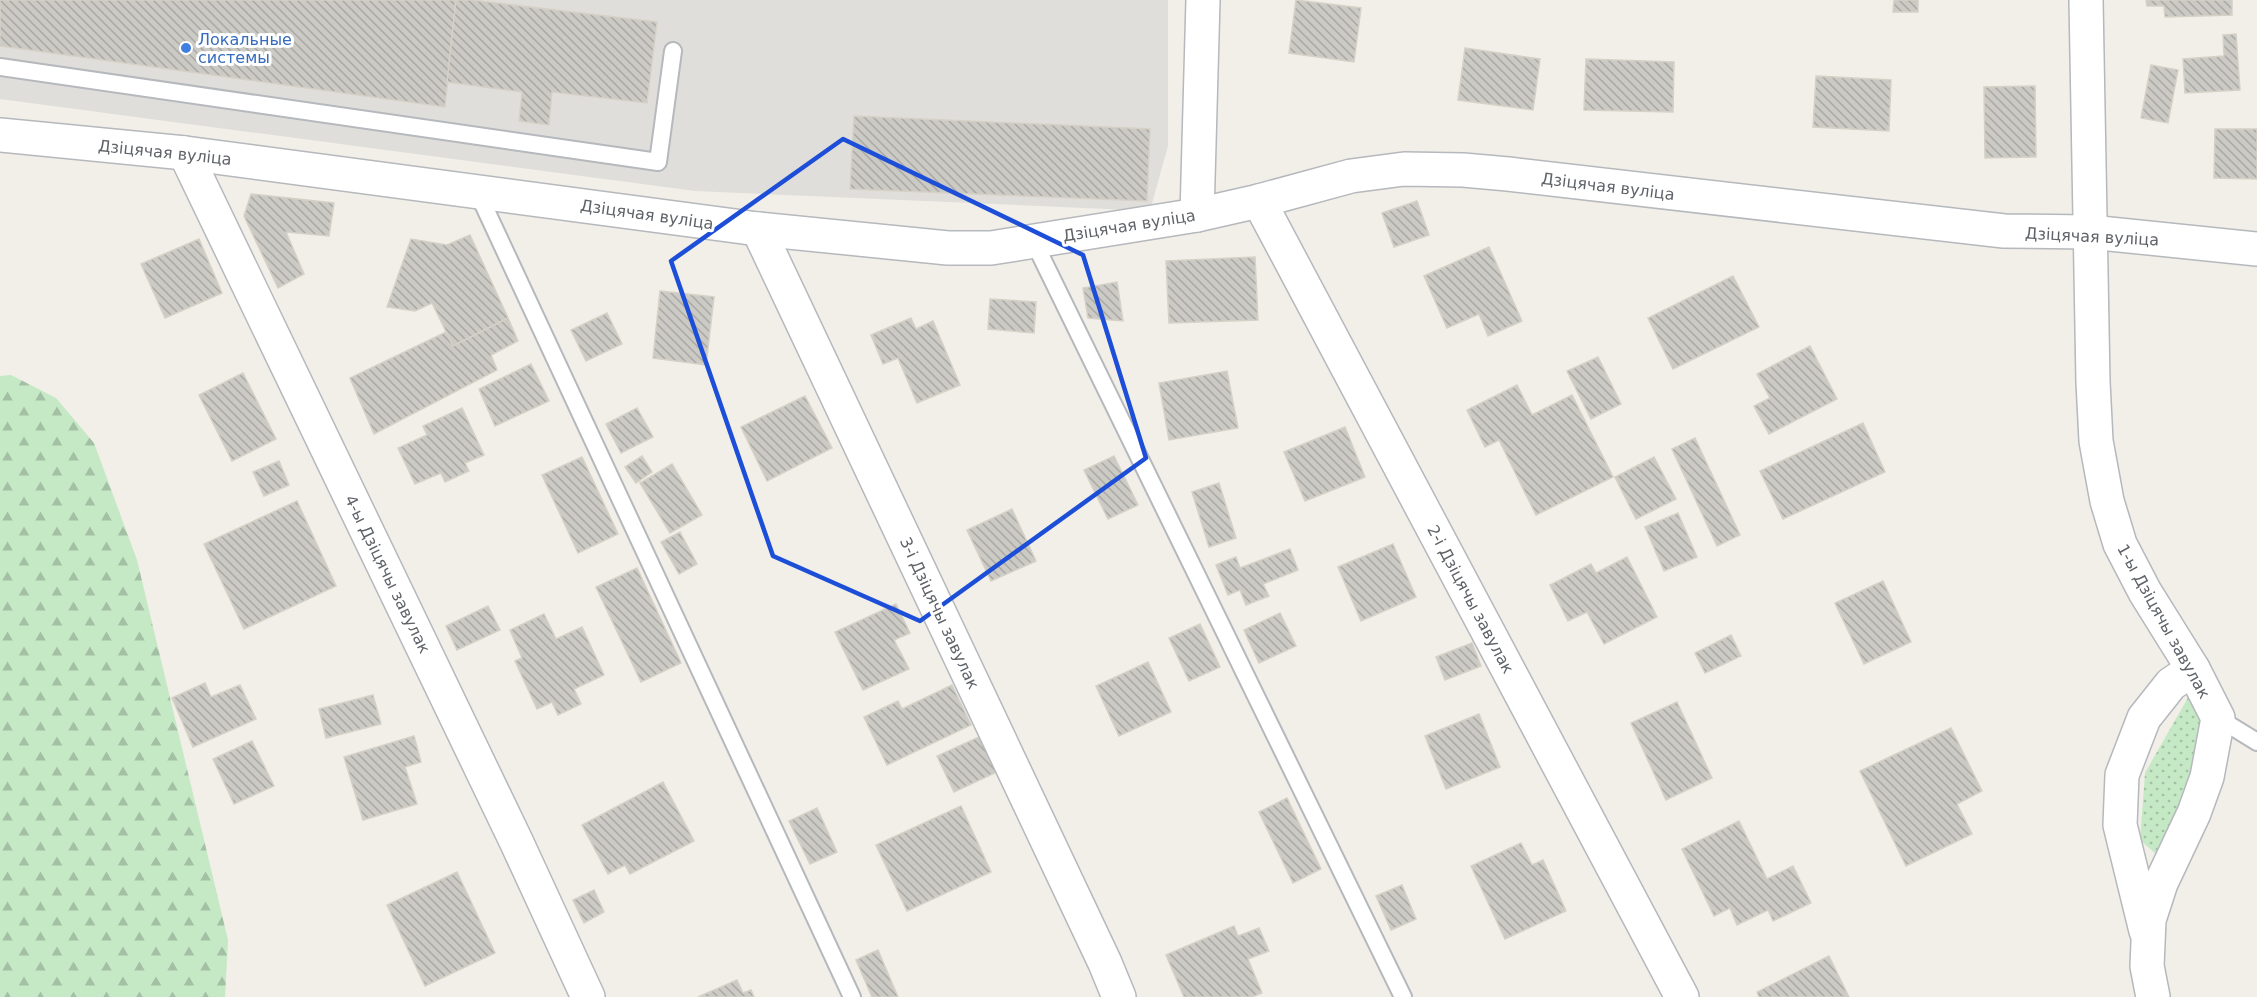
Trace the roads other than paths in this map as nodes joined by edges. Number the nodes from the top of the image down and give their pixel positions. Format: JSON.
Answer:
{"nodes":[{"id":1,"x":1203,"y":0,"type":"edge"},
{"id":2,"x":2086,"y":0,"type":"edge"},
{"id":3,"x":673,"y":51,"type":"dead end"},
{"id":4,"x":0,"y":67,"type":"edge"},
{"id":5,"x":0,"y":135,"type":"edge"},
{"id":6,"x":185,"y":153,"type":"junction"},
{"id":7,"x":477,"y":191,"type":"junction"},
{"id":8,"x":1259,"y":201,"type":"junction"},
{"id":9,"x":1197,"y":214,"type":"junction"},
{"id":10,"x":758,"y":230,"type":"junction"},
{"id":11,"x":2090,"y":232,"type":"junction"},
{"id":12,"x":1033,"y":240,"type":"junction"},
{"id":13,"x":2257,"y":249,"type":"edge"},
{"id":14,"x":2193,"y":669,"type":"junction"},
{"id":15,"x":2218,"y":718,"type":"junction"},
{"id":16,"x":2257,"y":742,"type":"edge"},
{"id":17,"x":2148,"y":942,"type":"junction"},
{"id":18,"x":588,"y":997,"type":"edge"},
{"id":19,"x":852,"y":997,"type":"edge"},
{"id":20,"x":1119,"y":997,"type":"edge"},
{"id":21,"x":1403,"y":997,"type":"edge"},
{"id":22,"x":1682,"y":997,"type":"edge"},
{"id":23,"x":2153,"y":997,"type":"edge"}],
"edges":[{"from":1,"to":9,"type":"street"},
{"from":2,"to":11,"type":"street","name":"1-ы Дзіцячы завулак"},
{"from":3,"to":4,"type":"lane"},
{"from":5,"to":6,"type":"street","name":"Дзіцячая вуліца"},
{"from":6,"to":7,"type":"street","name":"Дзіцячая вуліца"},
{"from":6,"to":18,"type":"street","name":"4-ы Дзіцячы завулак"},
{"from":7,"to":10,"type":"street","name":"Дзіцячая вуліца"},
{"from":7,"to":19,"type":"lane"},
{"from":8,"to":9,"type":"street","name":"Дзіцячая вуліца"},
{"from":8,"to":11,"type":"street","name":"Дзіцячая вуліца"},
{"from":8,"to":22,"type":"street","name":"2-і Дзіцячы завулак"},
{"from":9,"to":12,"type":"street","name":"Дзіцячая вуліца"},
{"from":10,"to":12,"type":"street","name":"Дзіцячая вуліца"},
{"from":10,"to":20,"type":"street","name":"3-і Дзіцячы завулак"},
{"from":11,"to":13,"type":"street","name":"Дзіцячая вуліца"},
{"from":11,"to":14,"type":"street","name":"1-ы Дзіцячы завулак"},
{"from":12,"to":21,"type":"lane"},
{"from":14,"to":15,"type":"street","name":"1-ы Дзіцячы завулак"},
{"from":14,"to":17,"type":"street"},
{"from":15,"to":16,"type":"lane"},
{"from":15,"to":17,"type":"street","name":"1-ы Дзіцячы завулак"},
{"from":17,"to":23,"type":"street","name":"1-ы Дзіцячы завулак"}]}
